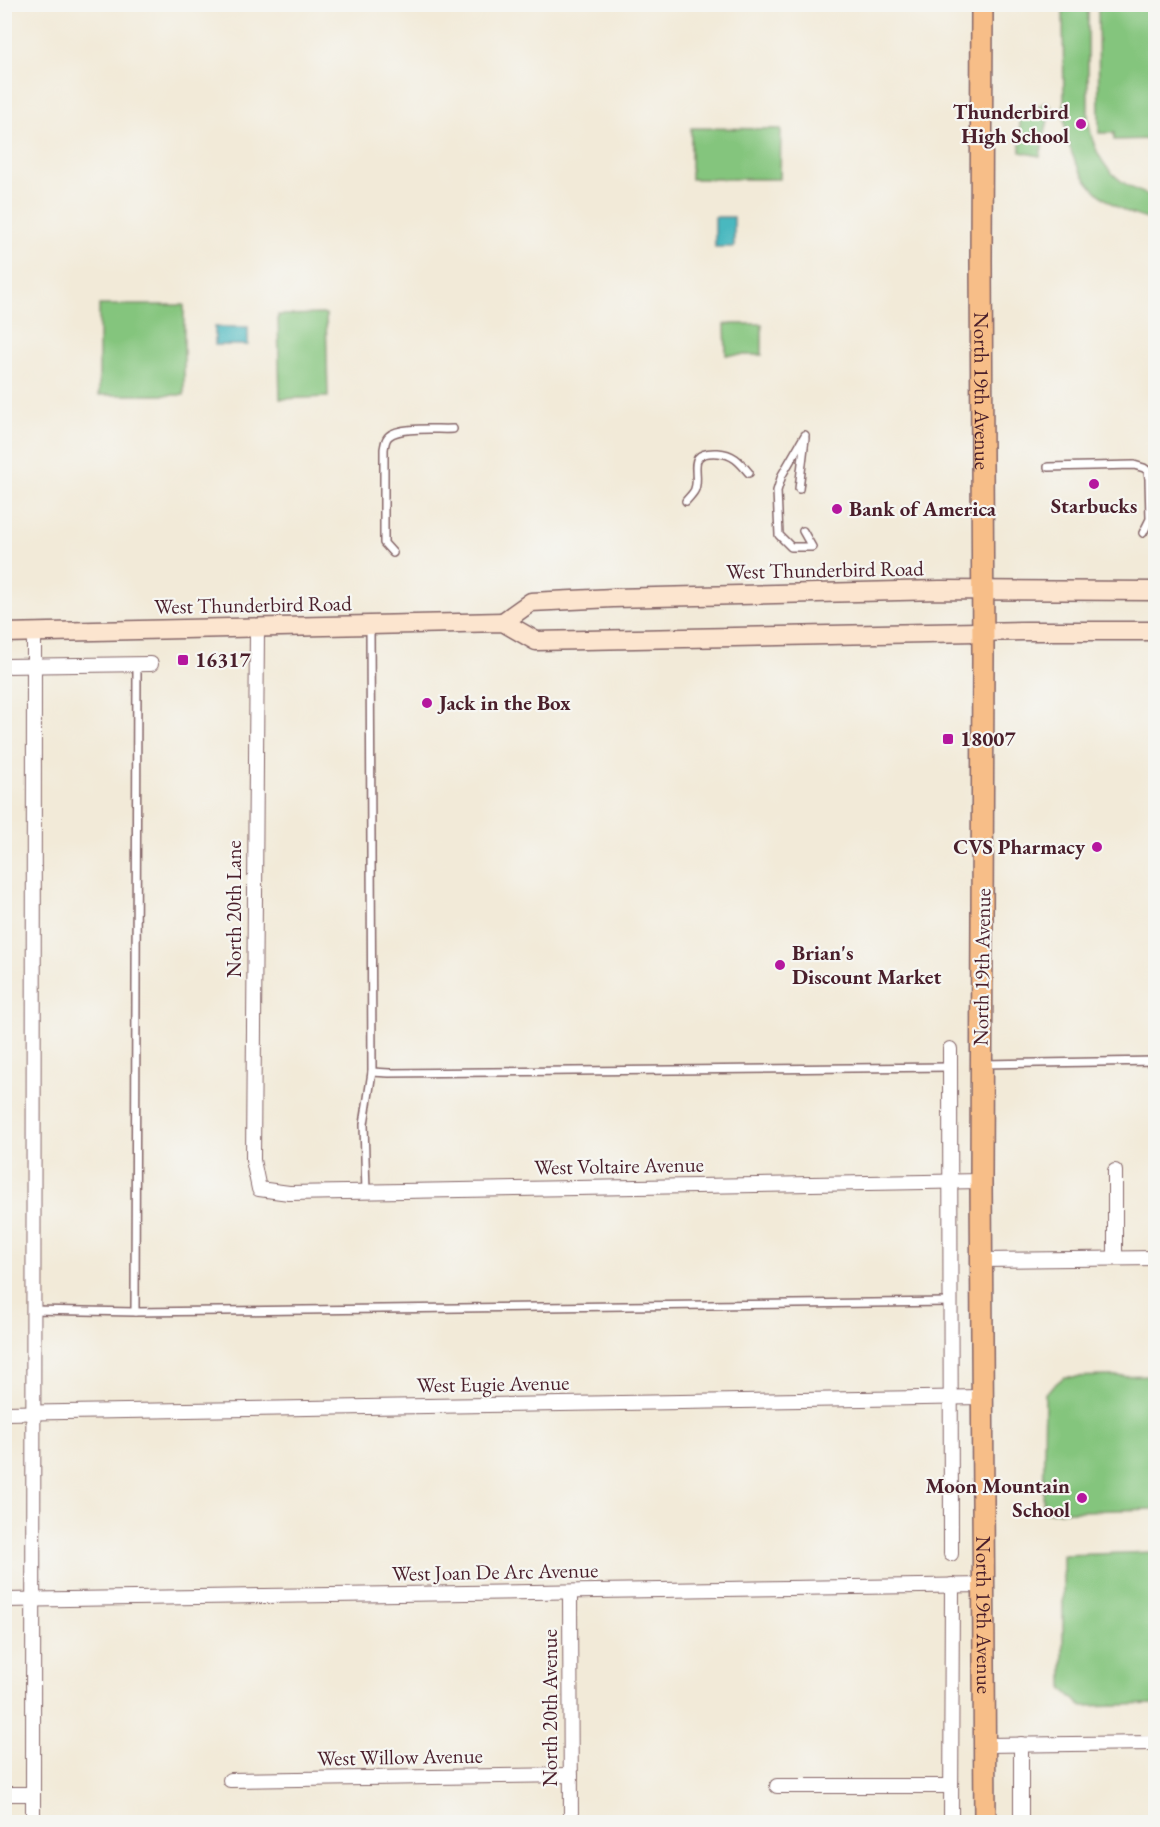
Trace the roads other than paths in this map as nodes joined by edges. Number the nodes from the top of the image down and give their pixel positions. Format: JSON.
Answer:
{"nodes":[{"id":1,"x":982,"y":4,"type":"edge"},
{"id":2,"x":453,"y":429,"type":"dead end"},
{"id":3,"x":1048,"y":467,"type":"dead end"},
{"id":4,"x":749,"y":472,"type":"dead end"},
{"id":5,"x":800,"y":489,"type":"dead end"},
{"id":6,"x":686,"y":501,"type":"dead end"},
{"id":7,"x":802,"y":531,"type":"dead end"},
{"id":8,"x":1143,"y":533,"type":"dead end"},
{"id":9,"x":393,"y":553,"type":"dead end"},
{"id":10,"x":982,"y":590,"type":"junction"},
{"id":11,"x":1155,"y":591,"type":"edge"},
{"id":12,"x":503,"y":622,"type":"junction"},
{"id":13,"x":370,"y":625,"type":"junction"},
{"id":14,"x":257,"y":628,"type":"junction"},
{"id":15,"x":983,"y":632,"type":"junction"},
{"id":16,"x":1155,"y":632,"type":"edge"},
{"id":17,"x":4,"y":633,"type":"edge"},
{"id":18,"x":34,"y":633,"type":"junction"},
{"id":19,"x":144,"y":664,"type":"joint"},
{"id":20,"x":35,"y":665,"type":"junction"},
{"id":21,"x":4,"y":666,"type":"edge"},
{"id":22,"x":950,"y":1049,"type":"dead end"},
{"id":23,"x":1155,"y":1061,"type":"edge"},
{"id":24,"x":981,"y":1064,"type":"junction"},
{"id":25,"x":951,"y":1067,"type":"junction"},
{"id":26,"x":372,"y":1072,"type":"junction"},
{"id":27,"x":1115,"y":1171,"type":"dead end"},
{"id":28,"x":952,"y":1181,"type":"junction"},
{"id":29,"x":981,"y":1181,"type":"junction"},
{"id":30,"x":259,"y":1189,"type":"joint"},
{"id":31,"x":366,"y":1192,"type":"junction"},
{"id":32,"x":1115,"y":1258,"type":"junction"},
{"id":33,"x":1155,"y":1258,"type":"edge"},
{"id":34,"x":981,"y":1260,"type":"junction"},
{"id":35,"x":950,"y":1302,"type":"junction"},
{"id":36,"x":33,"y":1310,"type":"junction"},
{"id":37,"x":135,"y":1312,"type":"junction"},
{"id":38,"x":951,"y":1397,"type":"junction"},
{"id":39,"x":983,"y":1397,"type":"junction"},
{"id":40,"x":4,"y":1413,"type":"edge"},
{"id":41,"x":32,"y":1413,"type":"junction"},
{"id":42,"x":951,"y":1554,"type":"dead end"},
{"id":43,"x":985,"y":1585,"type":"junction"},
{"id":44,"x":952,"y":1586,"type":"junction"},
{"id":45,"x":570,"y":1592,"type":"junction"},
{"id":46,"x":4,"y":1600,"type":"edge"},
{"id":47,"x":31,"y":1600,"type":"junction"},
{"id":48,"x":1155,"y":1743,"type":"edge"},
{"id":49,"x":1021,"y":1744,"type":"junction"},
{"id":50,"x":986,"y":1745,"type":"junction"},
{"id":51,"x":571,"y":1775,"type":"junction"},
{"id":52,"x":230,"y":1780,"type":"dead end"},
{"id":53,"x":777,"y":1785,"type":"dead end"},
{"id":54,"x":951,"y":1786,"type":"junction"},
{"id":55,"x":4,"y":1794,"type":"edge"},
{"id":56,"x":33,"y":1794,"type":"junction"},
{"id":57,"x":33,"y":1822,"type":"edge"},
{"id":58,"x":571,"y":1822,"type":"edge"},
{"id":59,"x":951,"y":1822,"type":"edge"},
{"id":60,"x":986,"y":1822,"type":"edge"},
{"id":61,"x":1021,"y":1822,"type":"edge"}],
"edges":[{"from":1,"to":10,"type":"main road","name":"North 19th Avenue"},
{"from":2,"to":9,"type":"lane"},
{"from":3,"to":8,"type":"lane"},
{"from":4,"to":6,"type":"lane"},
{"from":5,"to":7,"type":"lane"},
{"from":10,"to":11,"type":"main road","name":"West Thunderbird Road"},
{"from":10,"to":12,"type":"main road","name":"West Thunderbird Road"},
{"from":10,"to":15,"type":"main road","name":"North 19th Avenue"},
{"from":12,"to":13,"type":"main road","name":"West Thunderbird Road"},
{"from":12,"to":15,"type":"main road"},
{"from":13,"to":14,"type":"main road","name":"West Thunderbird Road"},
{"from":13,"to":26,"type":"lane"},
{"from":14,"to":18,"type":"main road","name":"West Thunderbird Road"},
{"from":14,"to":30,"type":"street","name":"North 20th Lane"},
{"from":15,"to":16,"type":"main road"},
{"from":15,"to":24,"type":"main road","name":"North 19th Avenue"},
{"from":17,"to":18,"type":"main road","name":"West Thunderbird Road"},
{"from":18,"to":20,"type":"street"},
{"from":19,"to":20,"type":"street"},
{"from":19,"to":37,"type":"lane"},
{"from":20,"to":21,"type":"street"},
{"from":20,"to":36,"type":"street"},
{"from":22,"to":25,"type":"street","name":"North 19th Avenue"},
{"from":23,"to":24,"type":"lane"},
{"from":24,"to":29,"type":"main road","name":"North 19th Avenue"},
{"from":25,"to":26,"type":"lane"},
{"from":25,"to":28,"type":"street","name":"North 19th Avenue"},
{"from":26,"to":31,"type":"lane"},
{"from":27,"to":32,"type":"street"},
{"from":28,"to":29,"type":"street","name":"West Voltaire Avenue"},
{"from":28,"to":31,"type":"street","name":"West Voltaire Avenue"},
{"from":28,"to":35,"type":"street","name":"North 19th Avenue"},
{"from":29,"to":34,"type":"main road","name":"North 19th Avenue"},
{"from":30,"to":31,"type":"street","name":"West Voltaire Avenue"},
{"from":32,"to":33,"type":"street"},
{"from":32,"to":34,"type":"street"},
{"from":34,"to":39,"type":"main road","name":"North 19th Avenue"},
{"from":35,"to":37,"type":"lane"},
{"from":35,"to":38,"type":"street","name":"North 19th Avenue"},
{"from":36,"to":37,"type":"lane"},
{"from":36,"to":41,"type":"street"},
{"from":38,"to":39,"type":"street","name":"West Eugie Avenue"},
{"from":38,"to":41,"type":"street","name":"West Eugie Avenue"},
{"from":38,"to":42,"type":"street","name":"North 19th Avenue"},
{"from":39,"to":43,"type":"main road","name":"North 19th Avenue"},
{"from":40,"to":41,"type":"street","name":"West Eugie Avenue"},
{"from":41,"to":47,"type":"street"},
{"from":43,"to":44,"type":"street","name":"West Joan De Arc Avenue"},
{"from":43,"to":50,"type":"main road","name":"North 19th Avenue"},
{"from":44,"to":45,"type":"street","name":"West Joan De Arc Avenue"},
{"from":44,"to":54,"type":"street","name":"North 19th Avenue"},
{"from":45,"to":47,"type":"street","name":"West Joan De Arc Avenue"},
{"from":45,"to":51,"type":"street","name":"North 20th Avenue"},
{"from":46,"to":47,"type":"street","name":"West Joan De Arc Avenue"},
{"from":47,"to":56,"type":"street"},
{"from":48,"to":49,"type":"street"},
{"from":49,"to":50,"type":"street"},
{"from":49,"to":61,"type":"street"},
{"from":50,"to":60,"type":"main road","name":"North 19th Avenue"},
{"from":51,"to":52,"type":"street","name":"West Willow Avenue"},
{"from":51,"to":58,"type":"street","name":"North 20th Avenue"},
{"from":53,"to":54,"type":"street"},
{"from":54,"to":59,"type":"street","name":"North 19th Avenue"},
{"from":55,"to":56,"type":"street"},
{"from":56,"to":57,"type":"street"}]}
